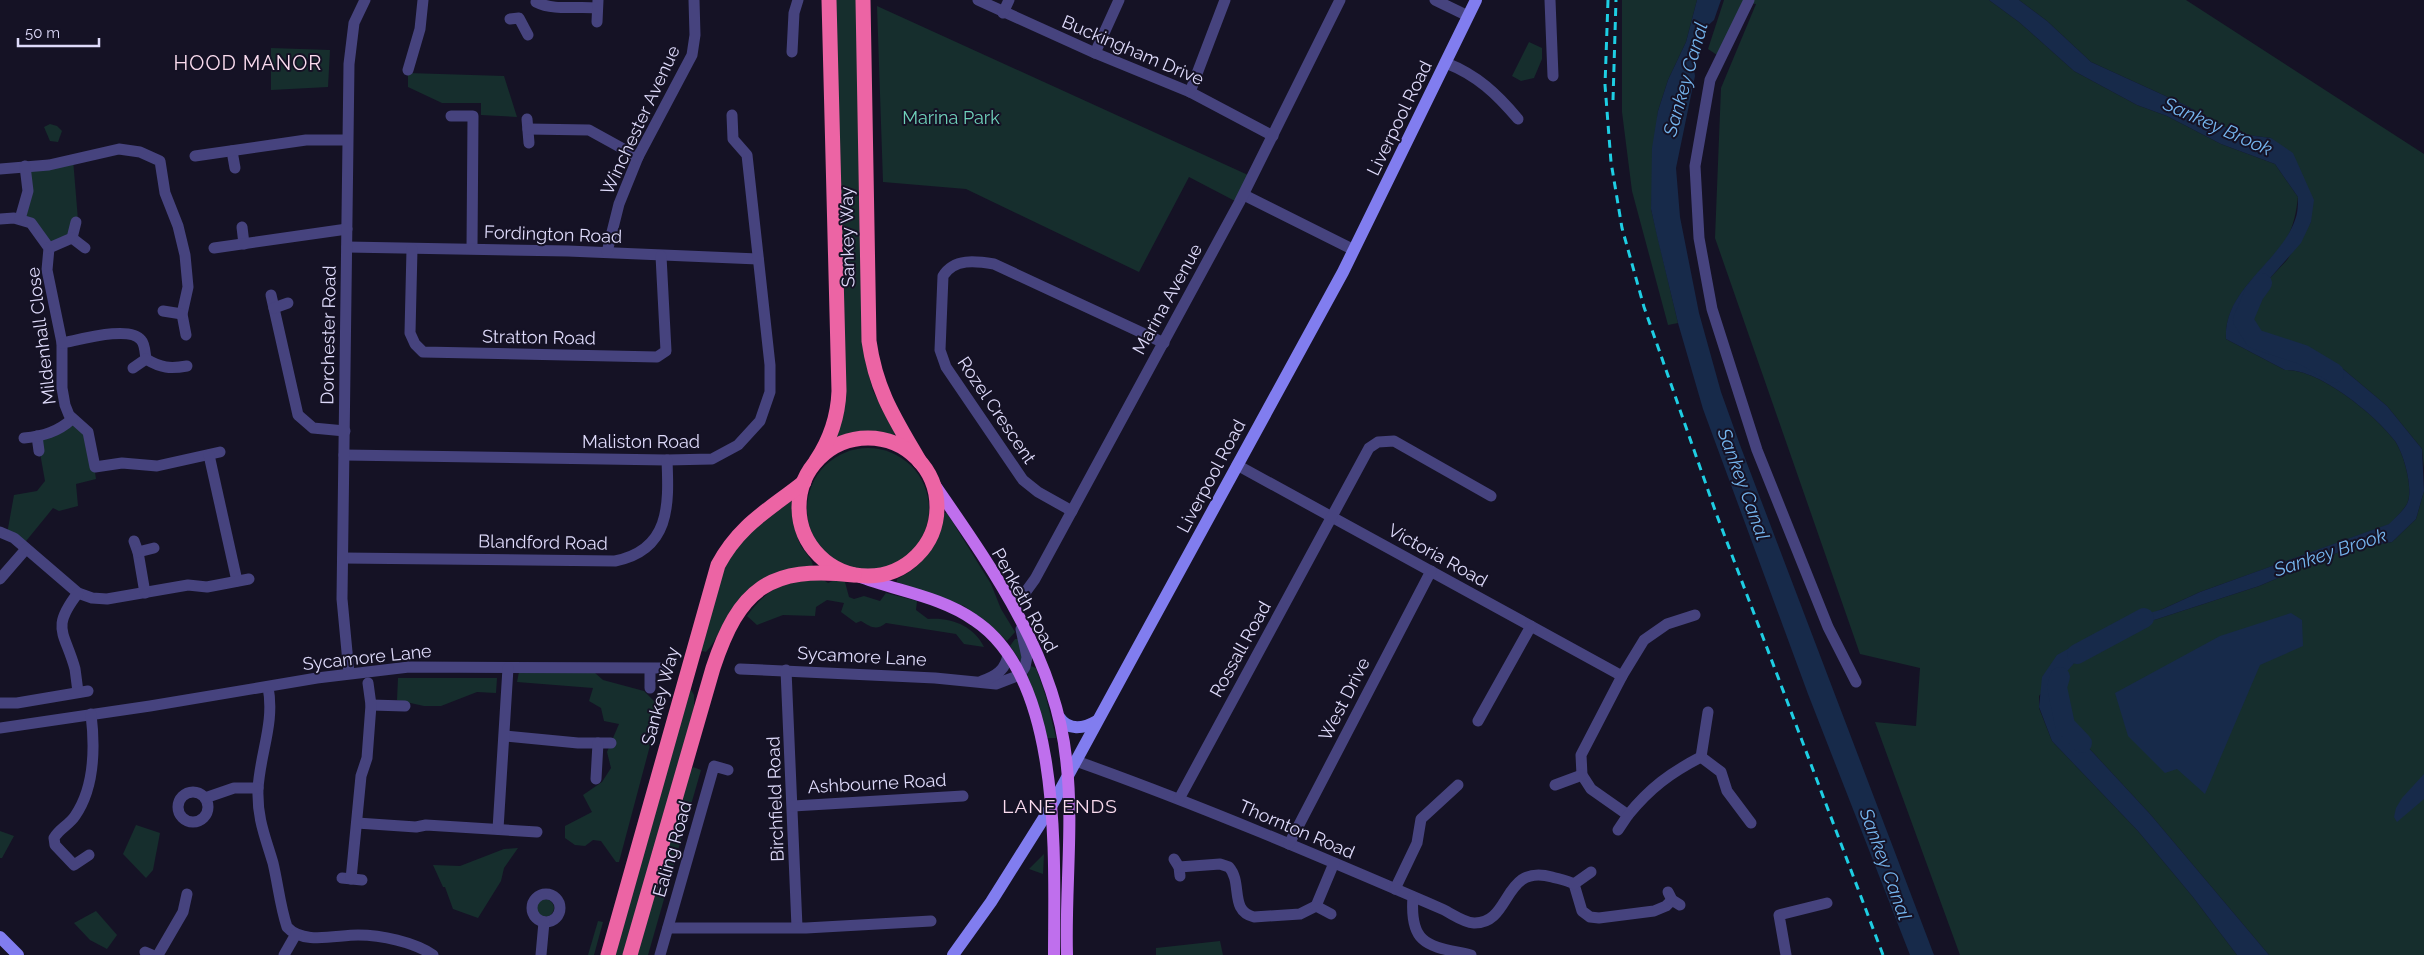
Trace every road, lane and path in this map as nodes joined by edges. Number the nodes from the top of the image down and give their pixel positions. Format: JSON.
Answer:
{"nodes":[{"id":1,"x":363,"y":0,"type":"edge"},
{"id":2,"x":423,"y":0,"type":"edge"},
{"id":3,"x":694,"y":0,"type":"edge"},
{"id":4,"x":798,"y":0,"type":"edge"},
{"id":5,"x":829,"y":0,"type":"edge"},
{"id":6,"x":863,"y":0,"type":"edge"},
{"id":7,"x":978,"y":0,"type":"edge"},
{"id":8,"x":1009,"y":0,"type":"edge"},
{"id":9,"x":1119,"y":0,"type":"edge"},
{"id":10,"x":1225,"y":0,"type":"edge"},
{"id":11,"x":1340,"y":0,"type":"edge"},
{"id":12,"x":1435,"y":0,"type":"edge"},
{"id":13,"x":1476,"y":0,"type":"edge"},
{"id":14,"x":1550,"y":0,"type":"edge"},
{"id":15,"x":536,"y":1,"type":"edge"},
{"id":16,"x":1748,"y":1,"type":"edge"},
{"id":17,"x":597,"y":4,"type":"edge"},
{"id":18,"x":1003,"y":13,"type":"junction"},
{"id":19,"x":1468,"y":16,"type":"junction"},
{"id":20,"x":597,"y":22,"type":"dead end"},
{"id":21,"x":528,"y":35,"type":"dead end"},
{"id":22,"x":792,"y":52,"type":"dead end"},
{"id":23,"x":1095,"y":53,"type":"junction"},
{"id":24,"x":1446,"y":63,"type":"junction"},
{"id":25,"x":408,"y":70,"type":"dead end"},
{"id":26,"x":1553,"y":76,"type":"dead end"},
{"id":27,"x":1190,"y":92,"type":"junction"},
{"id":28,"x":732,"y":115,"type":"dead end"},
{"id":29,"x":451,"y":116,"type":"dead end"},
{"id":30,"x":1518,"y":119,"type":"dead end"},
{"id":31,"x":1273,"y":136,"type":"junction"},
{"id":32,"x":347,"y":140,"type":"junction"},
{"id":33,"x":529,"y":143,"type":"dead end"},
{"id":34,"x":232,"y":151,"type":"junction"},
{"id":35,"x":196,"y":156,"type":"dead end"},
{"id":36,"x":638,"y":157,"type":"junction"},
{"id":37,"x":25,"y":166,"type":"junction"},
{"id":38,"x":235,"y":168,"type":"dead end"},
{"id":39,"x":0,"y":169,"type":"edge"},
{"id":40,"x":1244,"y":195,"type":"junction"},
{"id":41,"x":20,"y":218,"type":"junction"},
{"id":42,"x":0,"y":219,"type":"edge"},
{"id":43,"x":76,"y":222,"type":"dead end"},
{"id":44,"x":242,"y":227,"type":"dead end"},
{"id":45,"x":347,"y":229,"type":"junction"},
{"id":46,"x":72,"y":238,"type":"junction"},
{"id":47,"x":244,"y":244,"type":"junction"},
{"id":48,"x":347,"y":246,"type":"junction"},
{"id":49,"x":49,"y":248,"type":"junction"},
{"id":50,"x":85,"y":248,"type":"dead end"},
{"id":51,"x":214,"y":248,"type":"dead end"},
{"id":52,"x":472,"y":248,"type":"junction"},
{"id":53,"x":412,"y":249,"type":"junction"},
{"id":54,"x":1354,"y":250,"type":"junction"},
{"id":55,"x":607,"y":252,"type":"junction"},
{"id":56,"x":661,"y":256,"type":"junction"},
{"id":57,"x":758,"y":259,"type":"junction"},
{"id":58,"x":271,"y":295,"type":"dead end"},
{"id":59,"x":288,"y":304,"type":"dead end"},
{"id":60,"x":274,"y":308,"type":"junction"},
{"id":61,"x":163,"y":311,"type":"dead end"},
{"id":62,"x":182,"y":314,"type":"junction"},
{"id":63,"x":186,"y":335,"type":"dead end"},
{"id":64,"x":62,"y":343,"type":"junction"},
{"id":65,"x":1164,"y":343,"type":"junction"},
{"id":66,"x":146,"y":359,"type":"junction"},
{"id":67,"x":187,"y":366,"type":"dead end"},
{"id":68,"x":133,"y":368,"type":"dead end"},
{"id":69,"x":72,"y":419,"type":"junction"},
{"id":70,"x":345,"y":431,"type":"junction"},
{"id":71,"x":37,"y":436,"type":"junction"},
{"id":72,"x":24,"y":438,"type":"dead end"},
{"id":73,"x":39,"y":450,"type":"dead end"},
{"id":74,"x":344,"y":455,"type":"junction"},
{"id":75,"x":666,"y":460,"type":"junction"},
{"id":76,"x":816,"y":462,"type":"junction"},
{"id":77,"x":920,"y":462,"type":"junction"},
{"id":78,"x":1236,"y":465,"type":"junction"},
{"id":79,"x":95,"y":467,"type":"junction"},
{"id":80,"x":96,"y":479,"type":"dead end"},
{"id":81,"x":932,"y":481,"type":"junction"},
{"id":82,"x":804,"y":482,"type":"junction"},
{"id":83,"x":1491,"y":496,"type":"dead end"},
{"id":84,"x":1072,"y":511,"type":"junction"},
{"id":85,"x":1332,"y":517,"type":"junction"},
{"id":86,"x":0,"y":532,"type":"edge"},
{"id":87,"x":154,"y":548,"type":"dead end"},
{"id":88,"x":26,"y":549,"type":"junction"},
{"id":89,"x":343,"y":558,"type":"junction"},
{"id":90,"x":1431,"y":571,"type":"junction"},
{"id":91,"x":856,"y":575,"type":"junction"},
{"id":92,"x":0,"y":579,"type":"edge"},
{"id":93,"x":249,"y":579,"type":"dead end"},
{"id":94,"x":237,"y":581,"type":"junction"},
{"id":95,"x":78,"y":593,"type":"junction"},
{"id":96,"x":145,"y":593,"type":"junction"},
{"id":97,"x":1015,"y":610,"type":"junction"},
{"id":98,"x":1695,"y":615,"type":"dead end"},
{"id":99,"x":1531,"y":626,"type":"junction"},
{"id":100,"x":1008,"y":654,"type":"junction"},
{"id":101,"x":508,"y":668,"type":"junction"},
{"id":102,"x":666,"y":668,"type":"dead end"},
{"id":103,"x":687,"y":668,"type":"junction"},
{"id":104,"x":713,"y":668,"type":"junction"},
{"id":105,"x":650,"y":669,"type":"junction"},
{"id":106,"x":740,"y":670,"type":"dead end"},
{"id":107,"x":786,"y":670,"type":"junction"},
{"id":108,"x":349,"y":673,"type":"junction"},
{"id":109,"x":1020,"y":675,"type":"junction"},
{"id":110,"x":1622,"y":676,"type":"junction"},
{"id":111,"x":982,"y":681,"type":"junction"},
{"id":112,"x":1856,"y":682,"type":"dead end"},
{"id":113,"x":368,"y":683,"type":"dead end"},
{"id":114,"x":268,"y":687,"type":"junction"},
{"id":115,"x":650,"y":688,"type":"dead end"},
{"id":116,"x":0,"y":703,"type":"edge"},
{"id":117,"x":370,"y":705,"type":"junction"},
{"id":118,"x":405,"y":706,"type":"dead end"},
{"id":119,"x":1708,"y":712,"type":"dead end"},
{"id":120,"x":91,"y":714,"type":"junction"},
{"id":121,"x":1059,"y":717,"type":"junction"},
{"id":122,"x":1478,"y":720,"type":"dead end"},
{"id":123,"x":1097,"y":721,"type":"junction"},
{"id":124,"x":0,"y":728,"type":"edge"},
{"id":125,"x":505,"y":736,"type":"junction"},
{"id":126,"x":598,"y":743,"type":"junction"},
{"id":127,"x":611,"y":743,"type":"dead end"},
{"id":128,"x":1701,"y":757,"type":"junction"},
{"id":129,"x":1076,"y":761,"type":"junction"},
{"id":130,"x":728,"y":770,"type":"dead end"},
{"id":131,"x":1068,"y":775,"type":"junction"},
{"id":132,"x":1582,"y":775,"type":"junction"},
{"id":133,"x":596,"y":779,"type":"dead end"},
{"id":134,"x":1458,"y":785,"type":"dead end"},
{"id":135,"x":1555,"y":785,"type":"dead end"},
{"id":136,"x":258,"y":788,"type":"junction"},
{"id":137,"x":963,"y":795,"type":"dead end"},
{"id":138,"x":205,"y":798,"type":"dead end"},
{"id":139,"x":1179,"y":799,"type":"junction"},
{"id":140,"x":1052,"y":804,"type":"junction"},
{"id":141,"x":793,"y":806,"type":"junction"},
{"id":142,"x":1628,"y":815,"type":"junction"},
{"id":143,"x":357,"y":822,"type":"junction"},
{"id":144,"x":1751,"y":823,"type":"dead end"},
{"id":145,"x":498,"y":829,"type":"junction"},
{"id":146,"x":1618,"y":830,"type":"dead end"},
{"id":147,"x":537,"y":832,"type":"dead end"},
{"id":148,"x":1289,"y":844,"type":"junction"},
{"id":149,"x":89,"y":855,"type":"dead end"},
{"id":150,"x":1334,"y":863,"type":"junction"},
{"id":151,"x":1178,"y":868,"type":"dead end"},
{"id":152,"x":1591,"y":872,"type":"dead end"},
{"id":153,"x":352,"y":879,"type":"dead end"},
{"id":154,"x":1574,"y":884,"type":"junction"},
{"id":155,"x":1396,"y":889,"type":"junction"},
{"id":156,"x":187,"y":894,"type":"dead end"},
{"id":157,"x":1413,"y":897,"type":"junction"},
{"id":158,"x":1673,"y":899,"type":"dead end"},
{"id":159,"x":1827,"y":904,"type":"dead end"},
{"id":160,"x":1316,"y":906,"type":"junction"},
{"id":161,"x":1331,"y":914,"type":"dead end"},
{"id":162,"x":925,"y":919,"type":"dead end"},
{"id":163,"x":544,"y":922,"type":"dead end"},
{"id":164,"x":668,"y":928,"type":"junction"},
{"id":165,"x":797,"y":928,"type":"junction"},
{"id":166,"x":1060,"y":933,"type":"junction"},
{"id":167,"x":296,"y":934,"type":"junction"},
{"id":168,"x":0,"y":937,"type":"edge"},
{"id":169,"x":18,"y":955,"type":"edge"},
{"id":170,"x":158,"y":955,"type":"edge"},
{"id":171,"x":284,"y":955,"type":"edge"},
{"id":172,"x":434,"y":955,"type":"edge"},
{"id":173,"x":541,"y":955,"type":"edge"},
{"id":174,"x":608,"y":955,"type":"edge"},
{"id":175,"x":630,"y":955,"type":"edge"},
{"id":176,"x":660,"y":955,"type":"edge"},
{"id":177,"x":953,"y":955,"type":"edge"},
{"id":178,"x":1054,"y":955,"type":"edge"},
{"id":179,"x":1066,"y":955,"type":"edge"},
{"id":180,"x":1471,"y":955,"type":"edge"},
{"id":181,"x":1786,"y":955,"type":"edge"}],
"edges":[{"from":1,"to":32,"type":"street","name":"Dorchester Road"},
{"from":2,"to":25,"type":"street"},
{"from":3,"to":36,"type":"street","name":"Winchester Avenue"},
{"from":4,"to":22,"type":"street"},
{"from":5,"to":76,"type":"highway","name":"Sankey Way"},
{"from":6,"to":77,"type":"highway","name":"Sankey Way"},
{"from":7,"to":18,"type":"street","name":"Buckingham Drive"},
{"from":8,"to":18,"type":"street"},
{"from":9,"to":23,"type":"street"},
{"from":10,"to":27,"type":"street"},
{"from":11,"to":31,"type":"street","name":"Marina Avenue"},
{"from":12,"to":19,"type":"street"},
{"from":13,"to":19,"type":"street","name":"Liverpool Road"},
{"from":14,"to":26,"type":"street"},
{"from":15,"to":17,"type":"street"},
{"from":15,"to":21,"type":"street"},
{"from":16,"to":112,"type":"street"},
{"from":17,"to":20,"type":"street"},
{"from":18,"to":23,"type":"street","name":"Buckingham Drive"},
{"from":19,"to":24,"type":"street","name":"Liverpool Road"},
{"from":23,"to":27,"type":"street","name":"Buckingham Drive"},
{"from":24,"to":30,"type":"street"},
{"from":24,"to":54,"type":"street","name":"Liverpool Road"},
{"from":27,"to":31,"type":"street","name":"Buckingham Drive"},
{"from":28,"to":57,"type":"street","name":"Maliston Road"},
{"from":29,"to":52,"type":"street"},
{"from":31,"to":40,"type":"street","name":"Marina Avenue"},
{"from":32,"to":34,"type":"street"},
{"from":32,"to":45,"type":"street","name":"Dorchester Road"},
{"from":33,"to":36,"type":"street"},
{"from":34,"to":35,"type":"street"},
{"from":34,"to":38,"type":"street"},
{"from":36,"to":55,"type":"street","name":"Winchester Avenue"},
{"from":37,"to":39,"type":"street"},
{"from":37,"to":41,"type":"street"},
{"from":37,"to":62,"type":"street"},
{"from":40,"to":54,"type":"street"},
{"from":40,"to":65,"type":"street","name":"Marina Avenue"},
{"from":41,"to":42,"type":"street"},
{"from":41,"to":49,"type":"street","name":"Mildenhall Close"},
{"from":43,"to":46,"type":"street"},
{"from":44,"to":47,"type":"street"},
{"from":45,"to":47,"type":"street"},
{"from":45,"to":48,"type":"street","name":"Dorchester Road"},
{"from":46,"to":49,"type":"street","name":"Mildenhall Close"},
{"from":46,"to":50,"type":"street"},
{"from":47,"to":51,"type":"street"},
{"from":48,"to":53,"type":"street","name":"Fordington Road"},
{"from":48,"to":70,"type":"street","name":"Dorchester Road"},
{"from":49,"to":64,"type":"street","name":"Mildenhall Close"},
{"from":52,"to":53,"type":"street","name":"Fordington Road"},
{"from":52,"to":55,"type":"street","name":"Fordington Road"},
{"from":53,"to":56,"type":"street","name":"Stratton Road"},
{"from":54,"to":78,"type":"street","name":"Liverpool Road"},
{"from":55,"to":56,"type":"street","name":"Fordington Road"},
{"from":56,"to":57,"type":"street","name":"Fordington Road"},
{"from":57,"to":75,"type":"street","name":"Maliston Road"},
{"from":58,"to":60,"type":"street"},
{"from":59,"to":60,"type":"street"},
{"from":60,"to":70,"type":"street"},
{"from":61,"to":62,"type":"street"},
{"from":62,"to":63,"type":"street"},
{"from":64,"to":66,"type":"street"},
{"from":64,"to":69,"type":"street","name":"Mildenhall Close"},
{"from":65,"to":84,"type":"street","name":"Marina Avenue"},
{"from":65,"to":84,"type":"street","name":"Rozel Crescent"},
{"from":66,"to":67,"type":"street"},
{"from":66,"to":68,"type":"street"},
{"from":69,"to":71,"type":"street","name":"Mildenhall Close"},
{"from":69,"to":79,"type":"street","name":"Mildenhall Close"},
{"from":70,"to":74,"type":"street","name":"Dorchester Road"},
{"from":71,"to":72,"type":"street","name":"Mildenhall Close"},
{"from":71,"to":73,"type":"street"},
{"from":74,"to":75,"type":"street","name":"Maliston Road"},
{"from":74,"to":89,"type":"street","name":"Dorchester Road"},
{"from":75,"to":89,"type":"street","name":"Blandford Road"},
{"from":76,"to":77,"type":"highway"},
{"from":76,"to":82,"type":"highway"},
{"from":77,"to":81,"type":"highway"},
{"from":78,"to":85,"type":"street","name":"Victoria Road"},
{"from":78,"to":123,"type":"street","name":"Liverpool Road"},
{"from":79,"to":80,"type":"street","name":"Mildenhall Close"},
{"from":79,"to":94,"type":"street"},
{"from":81,"to":91,"type":"highway"},
{"from":81,"to":97,"type":"main road","name":"Penketh Road"},
{"from":82,"to":91,"type":"highway"},
{"from":82,"to":103,"type":"highway","name":"Sankey Way"},
{"from":83,"to":85,"type":"street","name":"Rossall Road"},
{"from":84,"to":97,"type":"street","name":"Marina Avenue"},
{"from":85,"to":90,"type":"street","name":"Victoria Road"},
{"from":85,"to":139,"type":"street","name":"Rossall Road"},
{"from":86,"to":88,"type":"street"},
{"from":87,"to":96,"type":"street"},
{"from":88,"to":92,"type":"street"},
{"from":88,"to":95,"type":"street"},
{"from":89,"to":108,"type":"street","name":"Dorchester Road"},
{"from":90,"to":99,"type":"street","name":"Victoria Road"},
{"from":90,"to":148,"type":"street","name":"West Drive"},
{"from":91,"to":100,"type":"main road","name":"Penketh Road"},
{"from":91,"to":104,"type":"highway"},
{"from":93,"to":94,"type":"street"},
{"from":94,"to":96,"type":"street"},
{"from":95,"to":96,"type":"street"},
{"from":95,"to":116,"type":"street"},
{"from":97,"to":109,"type":"street"},
{"from":97,"to":121,"type":"main road","name":"Penketh Road"},
{"from":98,"to":110,"type":"street"},
{"from":99,"to":110,"type":"street","name":"Victoria Road"},
{"from":99,"to":122,"type":"street"},
{"from":100,"to":109,"type":"main road","name":"Penketh Road"},
{"from":100,"to":111,"type":"street"},
{"from":101,"to":105,"type":"street","name":"Sycamore Lane"},
{"from":101,"to":108,"type":"street","name":"Sycamore Lane"},
{"from":101,"to":125,"type":"street"},
{"from":102,"to":105,"type":"street","name":"Sycamore Lane"},
{"from":103,"to":104,"type":"highway"},
{"from":103,"to":174,"type":"highway","name":"Sankey Way"},
{"from":104,"to":175,"type":"highway"},
{"from":105,"to":115,"type":"street"},
{"from":106,"to":107,"type":"street","name":"Sycamore Lane"},
{"from":107,"to":111,"type":"street","name":"Sycamore Lane"},
{"from":107,"to":141,"type":"street","name":"Birchfield Road"},
{"from":108,"to":114,"type":"street","name":"Sycamore Lane"},
{"from":109,"to":111,"type":"street","name":"Sycamore Lane"},
{"from":109,"to":140,"type":"main road","name":"Penketh Road"},
{"from":110,"to":132,"type":"street"},
{"from":113,"to":117,"type":"street"},
{"from":114,"to":120,"type":"street","name":"Sycamore Lane"},
{"from":114,"to":136,"type":"street"},
{"from":117,"to":118,"type":"street"},
{"from":117,"to":143,"type":"street"},
{"from":119,"to":128,"type":"street"},
{"from":120,"to":124,"type":"street","name":"Sycamore Lane"},
{"from":120,"to":149,"type":"street"},
{"from":121,"to":123,"type":"street"},
{"from":121,"to":131,"type":"main road","name":"Penketh Road"},
{"from":123,"to":129,"type":"street","name":"Liverpool Road"},
{"from":125,"to":126,"type":"street"},
{"from":125,"to":145,"type":"street"},
{"from":126,"to":127,"type":"street"},
{"from":126,"to":133,"type":"street"},
{"from":128,"to":142,"type":"street"},
{"from":128,"to":144,"type":"street"},
{"from":129,"to":131,"type":"street","name":"Liverpool Road"},
{"from":129,"to":139,"type":"street","name":"Thornton Road"},
{"from":130,"to":164,"type":"street","name":"Ealing Road"},
{"from":131,"to":140,"type":"street","name":"Liverpool Road"},
{"from":131,"to":166,"type":"main road","name":"Penketh Road"},
{"from":132,"to":135,"type":"street"},
{"from":132,"to":142,"type":"street"},
{"from":134,"to":155,"type":"street"},
{"from":136,"to":138,"type":"street"},
{"from":136,"to":167,"type":"street"},
{"from":137,"to":141,"type":"street","name":"Ashbourne Road"},
{"from":139,"to":148,"type":"street","name":"Thornton Road"},
{"from":140,"to":166,"type":"main road","name":"Penketh Road"},
{"from":140,"to":177,"type":"street","name":"Liverpool Road"},
{"from":141,"to":165,"type":"street","name":"Birchfield Road"},
{"from":142,"to":146,"type":"street"},
{"from":143,"to":145,"type":"street"},
{"from":143,"to":153,"type":"street"},
{"from":145,"to":147,"type":"street"},
{"from":148,"to":150,"type":"street","name":"Thornton Road"},
{"from":150,"to":155,"type":"street","name":"Thornton Road"},
{"from":150,"to":160,"type":"street"},
{"from":151,"to":160,"type":"street"},
{"from":152,"to":154,"type":"street"},
{"from":154,"to":157,"type":"street","name":"Thornton Road"},
{"from":154,"to":158,"type":"street"},
{"from":155,"to":157,"type":"street","name":"Thornton Road"},
{"from":156,"to":170,"type":"street"},
{"from":157,"to":180,"type":"street"},
{"from":159,"to":181,"type":"street"},
{"from":160,"to":161,"type":"street"},
{"from":162,"to":165,"type":"street"},
{"from":163,"to":173,"type":"street"},
{"from":164,"to":165,"type":"street"},
{"from":164,"to":176,"type":"street","name":"Ealing Road"},
{"from":166,"to":178,"type":"main road","name":"Penketh Road"},
{"from":166,"to":179,"type":"main road","name":"Penketh Road"},
{"from":167,"to":171,"type":"street"},
{"from":167,"to":172,"type":"street"},
{"from":168,"to":169,"type":"street"}]}
